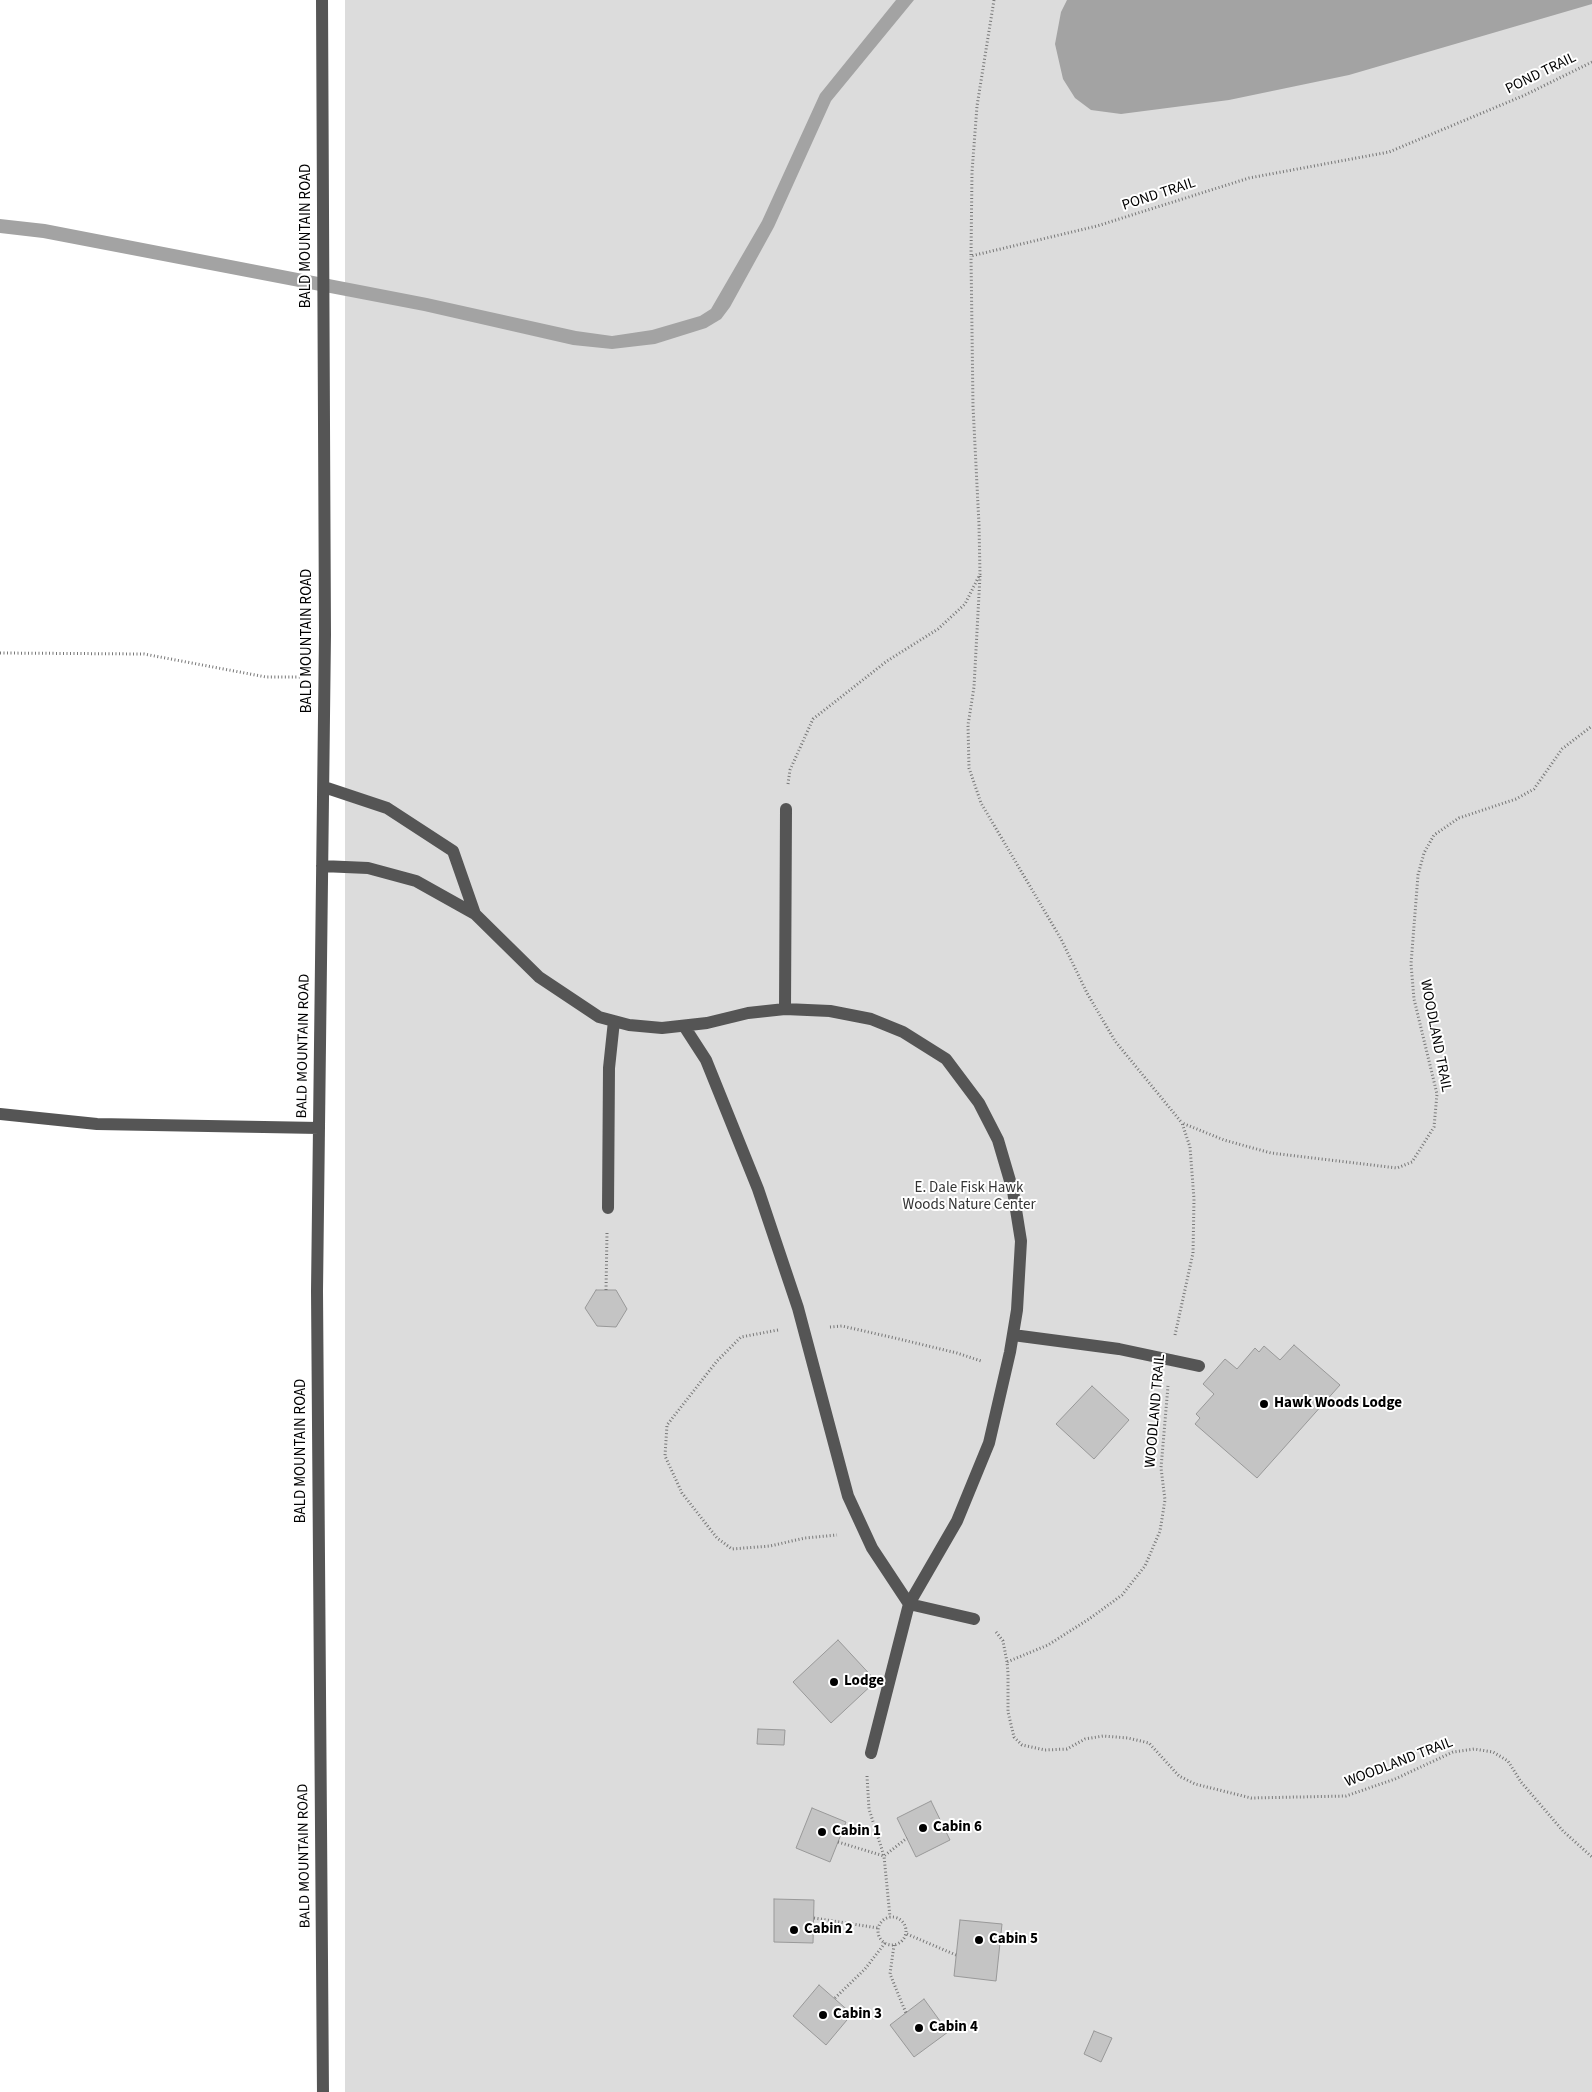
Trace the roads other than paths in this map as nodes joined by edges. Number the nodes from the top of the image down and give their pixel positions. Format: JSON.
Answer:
{"nodes":[{"id":1,"x":322,"y":0,"type":"edge"},
{"id":2,"x":324,"y":788,"type":"junction"},
{"id":3,"x":786,"y":809,"type":"road end"},
{"id":4,"x":322,"y":866,"type":"junction"},
{"id":5,"x":475,"y":914,"type":"junction"},
{"id":6,"x":785,"y":1009,"type":"junction"},
{"id":7,"x":614,"y":1021,"type":"junction"},
{"id":8,"x":684,"y":1026,"type":"junction"},
{"id":9,"x":0,"y":1114,"type":"edge"},
{"id":10,"x":319,"y":1128,"type":"junction"},
{"id":11,"x":608,"y":1208,"type":"road end"},
{"id":12,"x":1013,"y":1335,"type":"junction"},
{"id":13,"x":1199,"y":1366,"type":"dead end"},
{"id":14,"x":909,"y":1604,"type":"junction"},
{"id":15,"x":974,"y":1619,"type":"dead end"},
{"id":16,"x":871,"y":1754,"type":"road end"},
{"id":17,"x":323,"y":2092,"type":"edge"}],
"edges":[{"from":1,"to":2,"type":"street","name":"BALD MOUNTAIN ROAD"},
{"from":2,"to":4,"type":"street","name":"BALD MOUNTAIN ROAD"},
{"from":2,"to":5,"type":"street"},
{"from":3,"to":6,"type":"street"},
{"from":4,"to":5,"type":"street"},
{"from":4,"to":10,"type":"street","name":"BALD MOUNTAIN ROAD"},
{"from":5,"to":7,"type":"street"},
{"from":6,"to":8,"type":"street"},
{"from":6,"to":12,"type":"street"},
{"from":7,"to":8,"type":"street"},
{"from":7,"to":11,"type":"street"},
{"from":8,"to":14,"type":"street"},
{"from":9,"to":10,"type":"street"},
{"from":10,"to":17,"type":"street","name":"BALD MOUNTAIN ROAD"},
{"from":12,"to":13,"type":"street"},
{"from":12,"to":14,"type":"street"},
{"from":14,"to":15,"type":"street"},
{"from":14,"to":16,"type":"street"}]}
